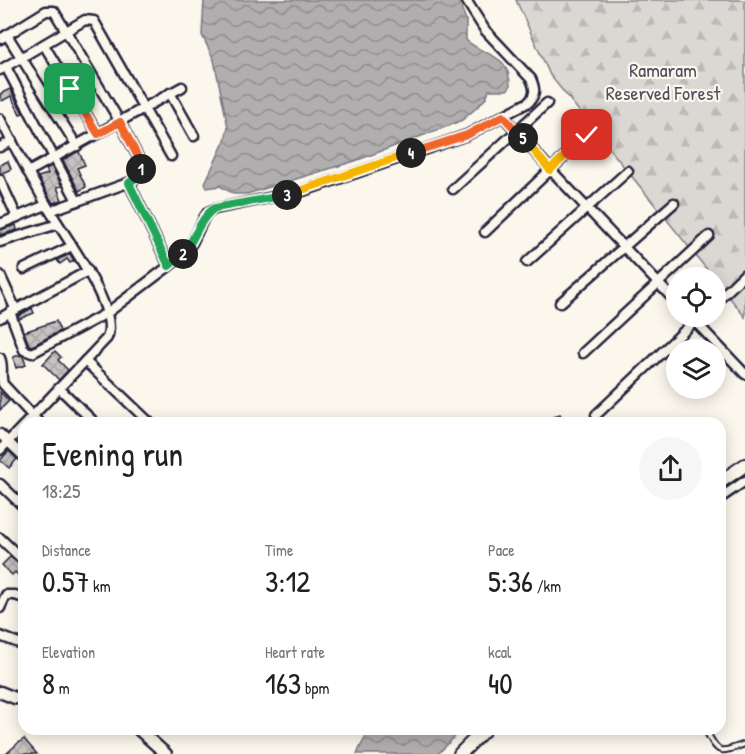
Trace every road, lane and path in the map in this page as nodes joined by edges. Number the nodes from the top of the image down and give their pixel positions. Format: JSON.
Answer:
{"nodes":[{"id":1,"x":466,"y":0,"type":"edge"},
{"id":2,"x":67,"y":31,"type":"junction"},
{"id":3,"x":3,"y":37,"type":"edge"},
{"id":4,"x":44,"y":45,"type":"junction"},
{"id":5,"x":22,"y":58,"type":"junction"},
{"id":6,"x":3,"y":68,"type":"edge"},
{"id":7,"x":183,"y":87,"type":"dead end"},
{"id":8,"x":170,"y":93,"type":"junction"},
{"id":9,"x":547,"y":103,"type":"dead end"},
{"id":10,"x":143,"y":109,"type":"junction"},
{"id":11,"x":503,"y":116,"type":"junction"},
{"id":12,"x":0,"y":119,"type":"edge"},
{"id":13,"x":120,"y":122,"type":"junction"},
{"id":14,"x":517,"y":131,"type":"junction"},
{"id":15,"x":98,"y":134,"type":"junction"},
{"id":16,"x":587,"y":135,"type":"dead end"},
{"id":17,"x":194,"y":136,"type":"dead end"},
{"id":18,"x":12,"y":141,"type":"junction"},
{"id":19,"x":77,"y":146,"type":"junction"},
{"id":20,"x":0,"y":147,"type":"edge"},
{"id":21,"x":171,"y":156,"type":"dead end"},
{"id":22,"x":56,"y":157,"type":"junction"},
{"id":23,"x":550,"y":170,"type":"junction"},
{"id":24,"x":628,"y":171,"type":"dead end"},
{"id":25,"x":28,"y":172,"type":"junction"},
{"id":26,"x":0,"y":180,"type":"edge"},
{"id":27,"x":129,"y":183,"type":"junction"},
{"id":28,"x":453,"y":189,"type":"dead end"},
{"id":29,"x":77,"y":201,"type":"junction"},
{"id":30,"x":674,"y":202,"type":"dead end"},
{"id":31,"x":48,"y":208,"type":"junction"},
{"id":32,"x":587,"y":208,"type":"junction"},
{"id":33,"x":17,"y":217,"type":"junction"},
{"id":34,"x":0,"y":224,"type":"edge"},
{"id":35,"x":58,"y":224,"type":"junction"},
{"id":36,"x":485,"y":232,"type":"dead end"},
{"id":37,"x":709,"y":236,"type":"dead end"},
{"id":38,"x":0,"y":242,"type":"edge"},
{"id":39,"x":72,"y":246,"type":"junction"},
{"id":40,"x":624,"y":247,"type":"junction"},
{"id":41,"x":527,"y":262,"type":"dead end"},
{"id":42,"x":169,"y":266,"type":"junction"},
{"id":43,"x":24,"y":269,"type":"dead end"},
{"id":44,"x":88,"y":271,"type":"junction"},
{"id":45,"x":745,"y":274,"type":"edge"},
{"id":46,"x":0,"y":275,"type":"edge"},
{"id":47,"x":658,"y":283,"type":"junction"},
{"id":48,"x":666,"y":291,"type":"edge"},
{"id":49,"x":726,"y":292,"type":"edge"},
{"id":50,"x":560,"y":303,"type":"dead end"},
{"id":51,"x":12,"y":310,"type":"junction"},
{"id":52,"x":107,"y":313,"type":"junction"},
{"id":53,"x":0,"y":318,"type":"edge"},
{"id":54,"x":686,"y":327,"type":"edge"},
{"id":55,"x":703,"y":327,"type":"edge"},
{"id":56,"x":583,"y":353,"type":"dead end"},
{"id":57,"x":0,"y":358,"type":"edge"},
{"id":58,"x":85,"y":361,"type":"junction"},
{"id":59,"x":745,"y":374,"type":"edge"},
{"id":60,"x":59,"y":388,"type":"junction"},
{"id":61,"x":596,"y":415,"type":"dead end"},
{"id":62,"x":26,"y":417,"type":"edge"},
{"id":63,"x":34,"y":417,"type":"edge"},
{"id":64,"x":89,"y":417,"type":"edge"},
{"id":65,"x":144,"y":417,"type":"edge"},
{"id":66,"x":18,"y":433,"type":"edge"},
{"id":67,"x":0,"y":434,"type":"edge"},
{"id":68,"x":8,"y":442,"type":"junction"},
{"id":69,"x":0,"y":450,"type":"edge"},
{"id":70,"x":18,"y":451,"type":"edge"},
{"id":71,"x":744,"y":467,"type":"edge"},
{"id":72,"x":726,"y":478,"type":"edge"},
{"id":73,"x":745,"y":481,"type":"edge"},
{"id":74,"x":0,"y":484,"type":"edge"},
{"id":75,"x":726,"y":494,"type":"edge"},
{"id":76,"x":18,"y":501,"type":"edge"},
{"id":77,"x":0,"y":538,"type":"edge"},
{"id":78,"x":18,"y":555,"type":"edge"},
{"id":79,"x":18,"y":596,"type":"edge"},
{"id":80,"x":0,"y":608,"type":"edge"},
{"id":81,"x":0,"y":636,"type":"edge"},
{"id":82,"x":18,"y":643,"type":"edge"},
{"id":83,"x":0,"y":692,"type":"edge"},
{"id":84,"x":18,"y":698,"type":"edge"},
{"id":85,"x":145,"y":735,"type":"edge"},
{"id":86,"x":479,"y":735,"type":"edge"},
{"id":87,"x":708,"y":735,"type":"edge"},
{"id":88,"x":745,"y":744,"type":"edge"},
{"id":89,"x":166,"y":754,"type":"edge"},
{"id":90,"x":460,"y":754,"type":"edge"}],
"edges":[{"from":1,"to":11,"type":"street"},
{"from":2,"to":3,"type":"street"},
{"from":2,"to":4,"type":"street"},
{"from":2,"to":10,"type":"street"},
{"from":2,"to":13,"type":"street"},
{"from":3,"to":5,"type":"street"},
{"from":4,"to":5,"type":"street"},
{"from":4,"to":15,"type":"street"},
{"from":5,"to":6,"type":"street"},
{"from":5,"to":19,"type":"street"},
{"from":6,"to":22,"type":"street"},
{"from":7,"to":8,"type":"street"},
{"from":8,"to":10,"type":"street"},
{"from":8,"to":17,"type":"street"},
{"from":9,"to":14,"type":"street"},
{"from":10,"to":13,"type":"street"},
{"from":10,"to":21,"type":"street"},
{"from":11,"to":14,"type":"street"},
{"from":11,"to":42,"type":"street"},
{"from":12,"to":18,"type":"street"},
{"from":13,"to":15,"type":"street"},
{"from":13,"to":27,"type":"street"},
{"from":14,"to":23,"type":"street"},
{"from":14,"to":28,"type":"street"},
{"from":15,"to":19,"type":"street"},
{"from":16,"to":23,"type":"street"},
{"from":18,"to":20,"type":"street"},
{"from":18,"to":25,"type":"street"},
{"from":19,"to":22,"type":"street"},
{"from":22,"to":25,"type":"street"},
{"from":22,"to":29,"type":"street"},
{"from":23,"to":32,"type":"street"},
{"from":23,"to":36,"type":"street"},
{"from":24,"to":32,"type":"street"},
{"from":25,"to":31,"type":"street"},
{"from":26,"to":33,"type":"street"},
{"from":27,"to":29,"type":"street"},
{"from":27,"to":42,"type":"street"},
{"from":29,"to":31,"type":"street"},
{"from":30,"to":40,"type":"street"},
{"from":31,"to":33,"type":"street"},
{"from":31,"to":35,"type":"street"},
{"from":32,"to":40,"type":"street"},
{"from":32,"to":41,"type":"street"},
{"from":33,"to":34,"type":"street"},
{"from":35,"to":38,"type":"street"},
{"from":35,"to":39,"type":"street"},
{"from":37,"to":47,"type":"street"},
{"from":39,"to":43,"type":"street"},
{"from":39,"to":44,"type":"street"},
{"from":40,"to":47,"type":"street"},
{"from":40,"to":50,"type":"street"},
{"from":42,"to":52,"type":"street"},
{"from":44,"to":51,"type":"street"},
{"from":44,"to":52,"type":"street"},
{"from":45,"to":49,"type":"street"},
{"from":46,"to":51,"type":"street"},
{"from":47,"to":48,"type":"street"},
{"from":47,"to":56,"type":"street"},
{"from":51,"to":52,"type":"street"},
{"from":51,"to":53,"type":"street"},
{"from":52,"to":58,"type":"street"},
{"from":54,"to":61,"type":"street"},
{"from":55,"to":59,"type":"street"},
{"from":57,"to":62,"type":"street"},
{"from":58,"to":60,"type":"street"},
{"from":58,"to":65,"type":"street"},
{"from":60,"to":63,"type":"street"},
{"from":60,"to":64,"type":"street"},
{"from":66,"to":68,"type":"street"},
{"from":67,"to":68,"type":"street"},
{"from":68,"to":69,"type":"street"},
{"from":68,"to":70,"type":"street"},
{"from":71,"to":72,"type":"main road"},
{"from":73,"to":75,"type":"street"},
{"from":74,"to":76,"type":"street"},
{"from":77,"to":78,"type":"street"},
{"from":79,"to":80,"type":"street"},
{"from":81,"to":82,"type":"street"},
{"from":83,"to":84,"type":"street"},
{"from":85,"to":89,"type":"street"},
{"from":86,"to":90,"type":"main road"},
{"from":87,"to":88,"type":"lane"}]}
